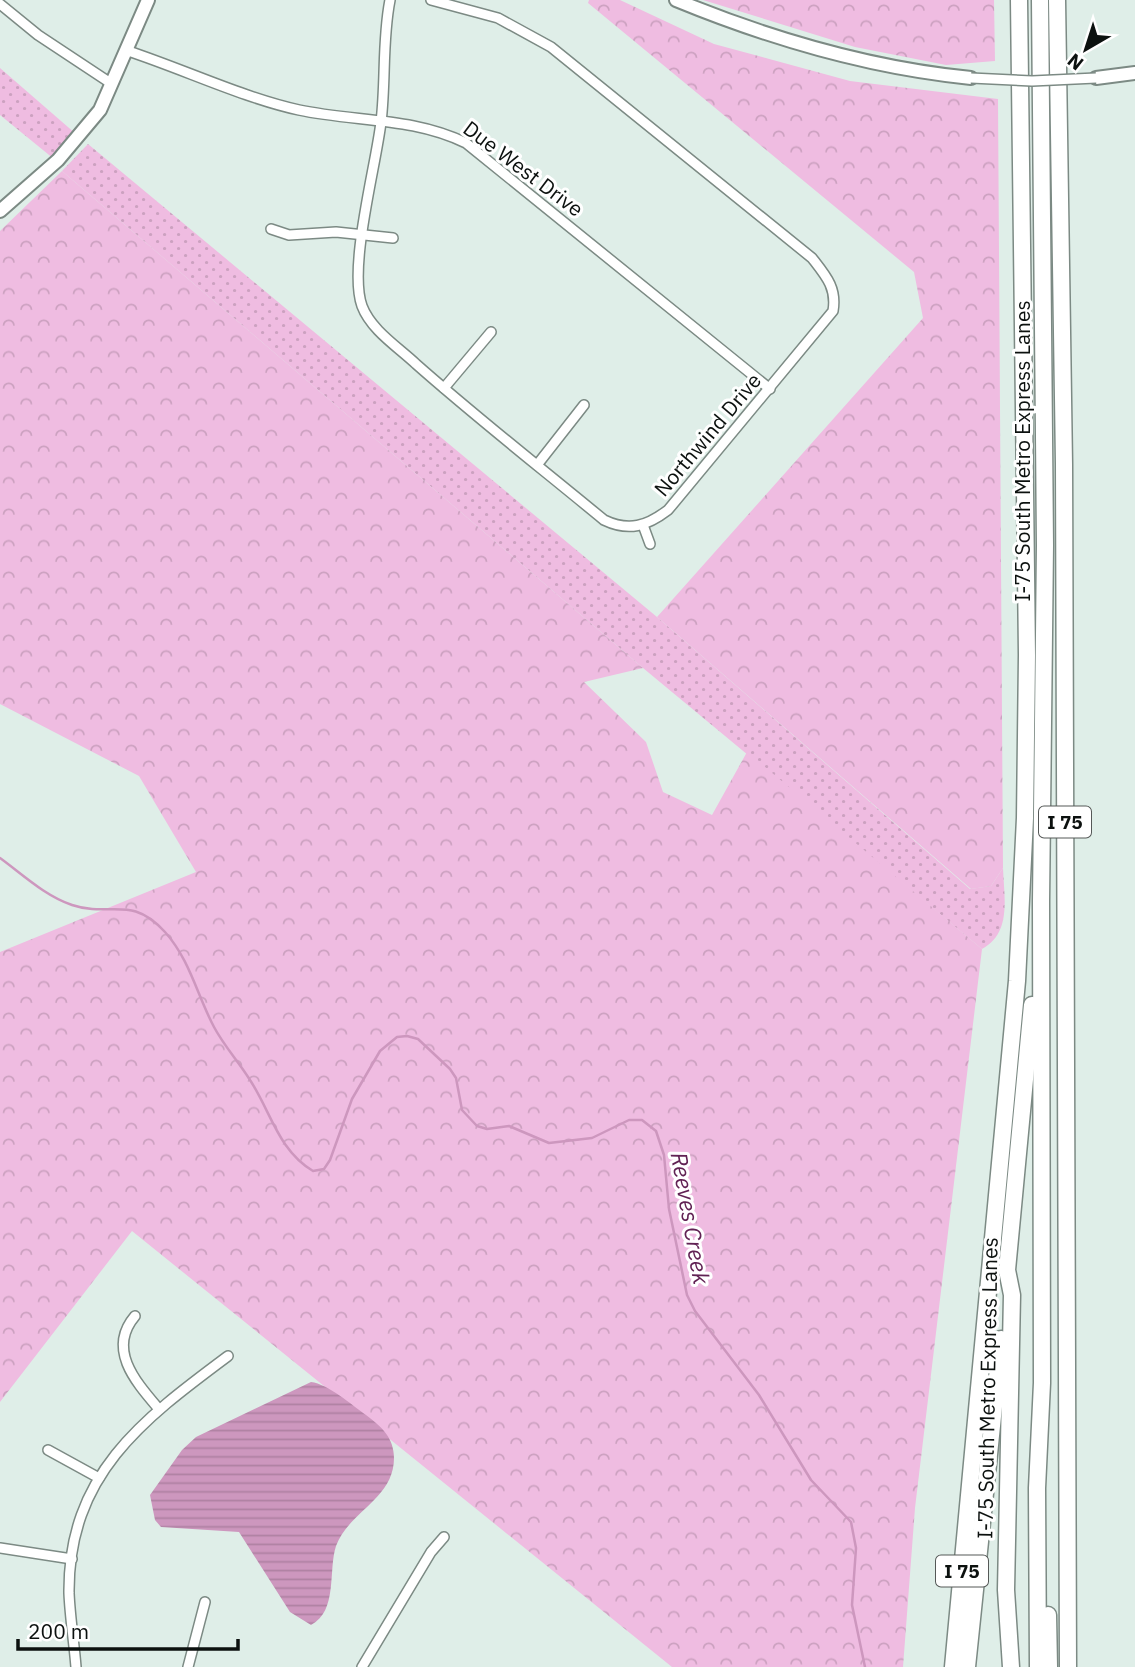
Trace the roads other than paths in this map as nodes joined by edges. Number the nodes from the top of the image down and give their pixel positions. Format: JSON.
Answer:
{"nodes":[{"id":1,"x":148,"y":0,"type":"edge"},
{"id":2,"x":390,"y":0,"type":"edge"},
{"id":3,"x":431,"y":0,"type":"edge"},
{"id":4,"x":676,"y":0,"type":"edge"},
{"id":5,"x":1019,"y":0,"type":"edge"},
{"id":6,"x":1040,"y":0,"type":"edge"},
{"id":7,"x":1058,"y":0,"type":"edge"},
{"id":8,"x":0,"y":4,"type":"edge"},
{"id":9,"x":128,"y":51,"type":"junction"},
{"id":10,"x":1135,"y":72,"type":"edge"},
{"id":11,"x":971,"y":78,"type":"joint"},
{"id":12,"x":1096,"y":78,"type":"joint"},
{"id":13,"x":113,"y":84,"type":"junction"},
{"id":14,"x":381,"y":120,"type":"junction"},
{"id":15,"x":0,"y":211,"type":"edge"},
{"id":16,"x":271,"y":229,"type":"dead end"},
{"id":17,"x":364,"y":233,"type":"junction"},
{"id":18,"x":393,"y":238,"type":"dead end"},
{"id":19,"x":491,"y":332,"type":"dead end"},
{"id":20,"x":444,"y":388,"type":"junction"},
{"id":21,"x":770,"y":388,"type":"junction"},
{"id":22,"x":584,"y":405,"type":"dead end"},
{"id":23,"x":537,"y":465,"type":"junction"},
{"id":24,"x":643,"y":525,"type":"junction"},
{"id":25,"x":650,"y":544,"type":"dead end"},
{"id":26,"x":1041,"y":901,"type":"junction"},
{"id":27,"x":1007,"y":1270,"type":"junction"},
{"id":28,"x":135,"y":1316,"type":"dead end"},
{"id":29,"x":228,"y":1356,"type":"dead end"},
{"id":30,"x":1042,"y":1385,"type":"junction"},
{"id":31,"x":158,"y":1408,"type":"junction"},
{"id":32,"x":48,"y":1450,"type":"dead end"},
{"id":33,"x":99,"y":1478,"type":"junction"},
{"id":34,"x":444,"y":1537,"type":"dead end"},
{"id":35,"x":0,"y":1548,"type":"edge"},
{"id":36,"x":72,"y":1559,"type":"junction"},
{"id":37,"x":205,"y":1602,"type":"dead end"},
{"id":38,"x":76,"y":1667,"type":"edge"},
{"id":39,"x":188,"y":1667,"type":"edge"},
{"id":40,"x":362,"y":1667,"type":"edge"},
{"id":41,"x":953,"y":1667,"type":"edge"},
{"id":42,"x":967,"y":1667,"type":"edge"},
{"id":43,"x":1011,"y":1667,"type":"edge"},
{"id":44,"x":1038,"y":1667,"type":"edge"},
{"id":45,"x":1049,"y":1667,"type":"edge"},
{"id":46,"x":1069,"y":1667,"type":"edge"}],
"edges":[{"from":1,"to":9,"type":"street"},
{"from":2,"to":14,"type":"street"},
{"from":3,"to":21,"type":"street","name":"Northwind Drive"},
{"from":4,"to":11,"type":"street"},
{"from":5,"to":41,"type":"highway","number":"I 75"},
{"from":6,"to":26,"type":"highway","name":"I-75 South Metro Express Lanes"},
{"from":7,"to":46,"type":"highway","number":"I 75"},
{"from":8,"to":13,"type":"street"},
{"from":9,"to":13,"type":"street"},
{"from":9,"to":14,"type":"street","name":"Due West Drive"},
{"from":10,"to":12,"type":"street"},
{"from":11,"to":12,"type":"street","bridge":true},
{"from":13,"to":15,"type":"street"},
{"from":14,"to":17,"type":"street"},
{"from":14,"to":21,"type":"street","name":"Due West Drive"},
{"from":16,"to":17,"type":"street"},
{"from":17,"to":18,"type":"street"},
{"from":17,"to":20,"type":"street"},
{"from":19,"to":20,"type":"street"},
{"from":20,"to":23,"type":"street"},
{"from":21,"to":24,"type":"street","name":"Northwind Drive"},
{"from":22,"to":23,"type":"street"},
{"from":23,"to":24,"type":"street"},
{"from":24,"to":25,"type":"street"},
{"from":26,"to":27,"type":"highway","name":"I-75 South Metro Express Lanes"},
{"from":26,"to":30,"type":"highway","name":"I-75 South Metro Express Lanes"},
{"from":27,"to":42,"type":"highway"},
{"from":27,"to":43,"type":"highway","name":"I-75 South Metro Express Lanes"},
{"from":28,"to":31,"type":"street"},
{"from":29,"to":31,"type":"street"},
{"from":30,"to":44,"type":"highway","name":"I-75 South Metro Express Lanes"},
{"from":30,"to":45,"type":"highway"},
{"from":31,"to":33,"type":"street"},
{"from":32,"to":33,"type":"street"},
{"from":33,"to":36,"type":"street"},
{"from":34,"to":40,"type":"street"},
{"from":35,"to":36,"type":"street"},
{"from":36,"to":38,"type":"street"},
{"from":37,"to":39,"type":"street"}]}
